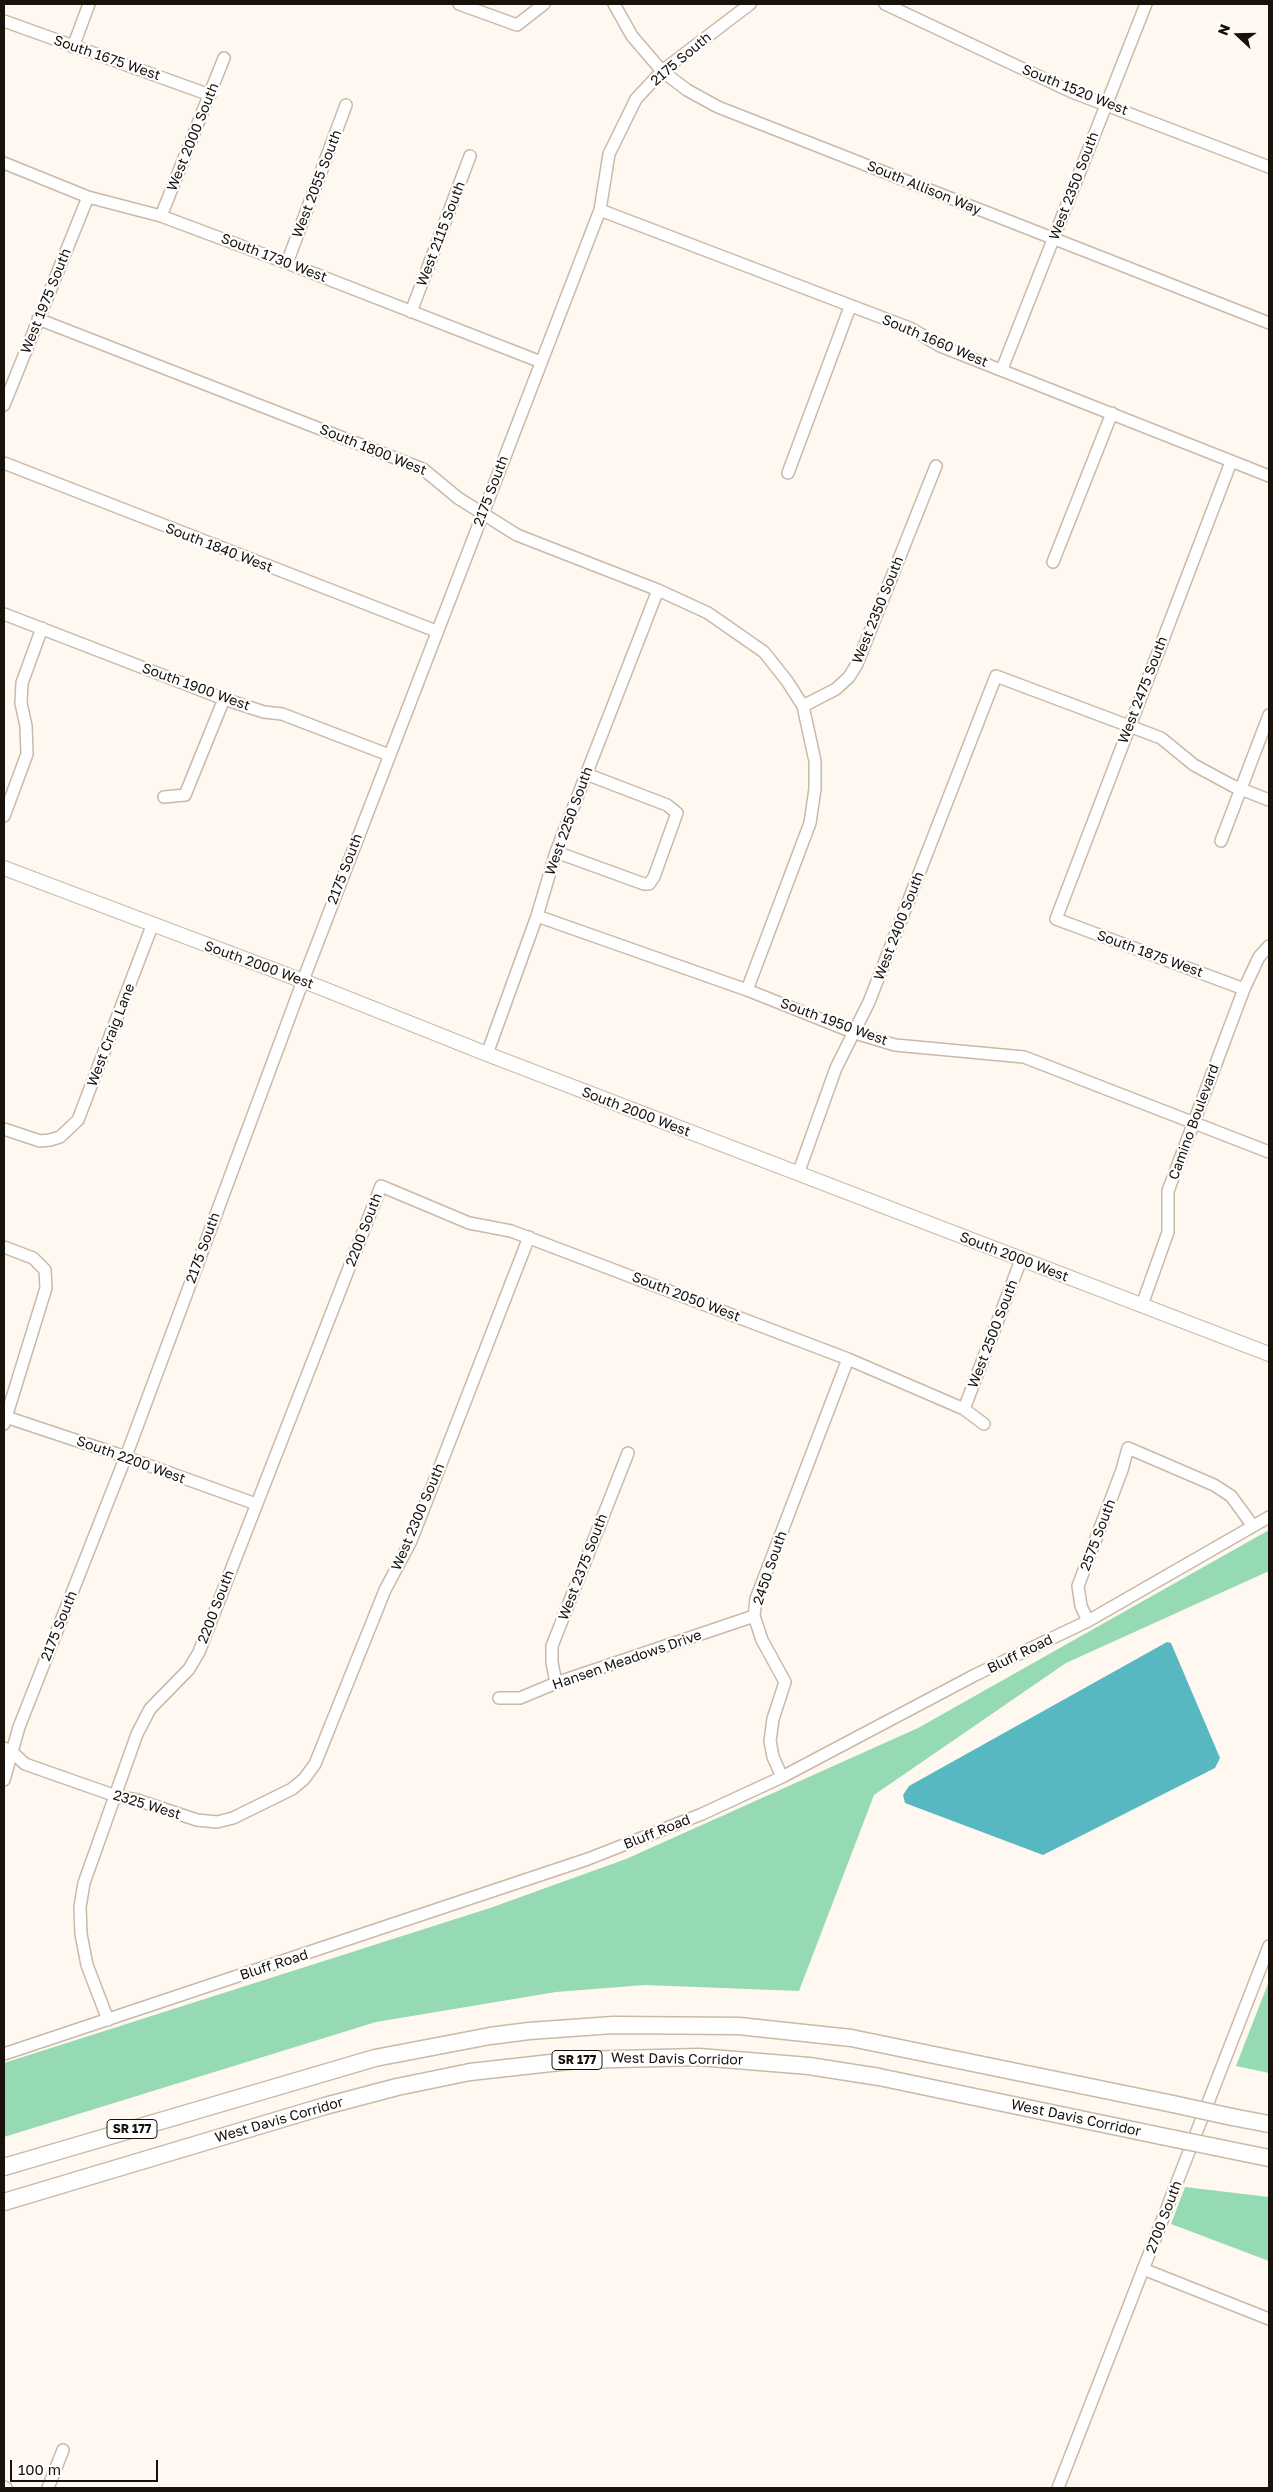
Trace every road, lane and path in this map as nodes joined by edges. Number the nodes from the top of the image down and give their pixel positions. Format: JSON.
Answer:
{"nodes":[{"id":1,"x":89,"y":4,"type":"edge"},
{"id":2,"x":459,"y":4,"type":"edge"},
{"id":3,"x":544,"y":4,"type":"edge"},
{"id":4,"x":614,"y":4,"type":"edge"},
{"id":5,"x":750,"y":4,"type":"edge"},
{"id":6,"x":885,"y":4,"type":"edge"},
{"id":7,"x":1146,"y":4,"type":"edge"},
{"id":8,"x":4,"y":21,"type":"edge"},
{"id":9,"x":72,"y":47,"type":"junction"},
{"id":10,"x":224,"y":58,"type":"dead end"},
{"id":11,"x":662,"y":71,"type":"junction"},
{"id":12,"x":210,"y":95,"type":"junction"},
{"id":13,"x":1106,"y":103,"type":"junction"},
{"id":14,"x":346,"y":105,"type":"dead end"},
{"id":15,"x":470,"y":156,"type":"dead end"},
{"id":16,"x":4,"y":163,"type":"edge"},
{"id":17,"x":1269,"y":167,"type":"edge"},
{"id":18,"x":88,"y":197,"type":"junction"},
{"id":19,"x":600,"y":210,"type":"junction"},
{"id":20,"x":161,"y":216,"type":"junction"},
{"id":21,"x":1053,"y":239,"type":"junction"},
{"id":22,"x":287,"y":263,"type":"junction"},
{"id":23,"x":850,"y":307,"type":"junction"},
{"id":24,"x":411,"y":312,"type":"junction"},
{"id":25,"x":38,"y":319,"type":"junction"},
{"id":26,"x":1269,"y":323,"type":"edge"},
{"id":27,"x":541,"y":362,"type":"junction"},
{"id":28,"x":1002,"y":369,"type":"junction"},
{"id":29,"x":4,"y":405,"type":"edge"},
{"id":30,"x":1112,"y":413,"type":"junction"},
{"id":31,"x":1231,"y":462,"type":"junction"},
{"id":32,"x":4,"y":463,"type":"edge"},
{"id":33,"x":936,"y":466,"type":"dead end"},
{"id":34,"x":788,"y":473,"type":"dead end"},
{"id":35,"x":1269,"y":476,"type":"edge"},
{"id":36,"x":483,"y":512,"type":"junction"},
{"id":37,"x":1053,"y":562,"type":"dead end"},
{"id":38,"x":658,"y":590,"type":"junction"},
{"id":39,"x":4,"y":614,"type":"edge"},
{"id":40,"x":42,"y":628,"type":"junction"},
{"id":41,"x":436,"y":631,"type":"junction"},
{"id":42,"x":224,"y":699,"type":"junction"},
{"id":43,"x":803,"y":706,"type":"junction"},
{"id":44,"x":1269,"y":715,"type":"edge"},
{"id":45,"x":1129,"y":725,"type":"junction"},
{"id":46,"x":389,"y":755,"type":"junction"},
{"id":47,"x":586,"y":774,"type":"junction"},
{"id":48,"x":1240,"y":790,"type":"junction"},
{"id":49,"x":164,"y":797,"type":"dead end"},
{"id":50,"x":1269,"y":800,"type":"edge"},
{"id":51,"x":4,"y":816,"type":"edge"},
{"id":52,"x":1221,"y":841,"type":"dead end"},
{"id":53,"x":556,"y":852,"type":"junction"},
{"id":54,"x":4,"y":868,"type":"edge"},
{"id":55,"x":537,"y":916,"type":"junction"},
{"id":56,"x":1056,"y":919,"type":"joint"},
{"id":57,"x":152,"y":926,"type":"junction"},
{"id":58,"x":1269,"y":946,"type":"edge"},
{"id":59,"x":303,"y":981,"type":"junction"},
{"id":60,"x":1244,"y":989,"type":"junction"},
{"id":61,"x":747,"y":990,"type":"junction"},
{"id":62,"x":855,"y":1033,"type":"junction"},
{"id":63,"x":487,"y":1054,"type":"junction"},
{"id":64,"x":1193,"y":1122,"type":"junction"},
{"id":65,"x":4,"y":1129,"type":"edge"},
{"id":66,"x":1269,"y":1152,"type":"edge"},
{"id":67,"x":798,"y":1174,"type":"junction"},
{"id":68,"x":381,"y":1186,"type":"joint"},
{"id":69,"x":529,"y":1237,"type":"junction"},
{"id":70,"x":4,"y":1247,"type":"edge"},
{"id":71,"x":1021,"y":1260,"type":"junction"},
{"id":72,"x":1142,"y":1306,"type":"junction"},
{"id":73,"x":1269,"y":1354,"type":"edge"},
{"id":74,"x":848,"y":1359,"type":"junction"},
{"id":75,"x":964,"y":1409,"type":"junction"},
{"id":76,"x":5,"y":1420,"type":"edge"},
{"id":77,"x":984,"y":1424,"type":"dead end"},
{"id":78,"x":628,"y":1453,"type":"dead end"},
{"id":79,"x":125,"y":1457,"type":"junction"},
{"id":80,"x":256,"y":1504,"type":"junction"},
{"id":81,"x":1269,"y":1517,"type":"edge"},
{"id":82,"x":1253,"y":1526,"type":"junction"},
{"id":83,"x":754,"y":1616,"type":"junction"},
{"id":84,"x":1088,"y":1621,"type":"junction"},
{"id":85,"x":556,"y":1683,"type":"junction"},
{"id":86,"x":499,"y":1698,"type":"dead end"},
{"id":87,"x":8,"y":1750,"type":"edge"},
{"id":88,"x":782,"y":1777,"type":"junction"},
{"id":89,"x":4,"y":1780,"type":"edge"},
{"id":90,"x":292,"y":1789,"type":"joint"},
{"id":91,"x":116,"y":1796,"type":"junction"},
{"id":92,"x":1269,"y":1946,"type":"edge"},
{"id":93,"x":108,"y":2020,"type":"junction"},
{"id":94,"x":4,"y":2054,"type":"edge"},
{"id":95,"x":1269,"y":2124,"type":"edge"},
{"id":96,"x":1269,"y":2158,"type":"edge"},
{"id":97,"x":4,"y":2167,"type":"edge"},
{"id":98,"x":4,"y":2202,"type":"edge"},
{"id":99,"x":1143,"y":2269,"type":"junction"},
{"id":100,"x":1269,"y":2319,"type":"edge"},
{"id":101,"x":63,"y":2450,"type":"dead end"},
{"id":102,"x":48,"y":2488,"type":"edge"},
{"id":103,"x":1058,"y":2488,"type":"edge"}],
"edges":[{"from":1,"to":9,"type":"street"},
{"from":2,"to":3,"type":"street"},
{"from":4,"to":11,"type":"street","name":"South Allison Way"},
{"from":5,"to":11,"type":"street","name":"2175 South"},
{"from":6,"to":13,"type":"street","name":"South 1520 West"},
{"from":7,"to":13,"type":"street","name":"West 2350 South"},
{"from":8,"to":9,"type":"street","name":"South 1675 West"},
{"from":9,"to":12,"type":"street","name":"South 1675 West"},
{"from":10,"to":12,"type":"street","name":"West 2000 South"},
{"from":11,"to":19,"type":"street","name":"2175 South"},
{"from":11,"to":21,"type":"street","name":"South Allison Way"},
{"from":12,"to":20,"type":"street","name":"West 2000 South"},
{"from":13,"to":17,"type":"street","name":"South 1520 West"},
{"from":13,"to":21,"type":"street","name":"West 2350 South"},
{"from":14,"to":22,"type":"street","name":"West 2055 South"},
{"from":15,"to":24,"type":"street","name":"West 2115 South"},
{"from":16,"to":18,"type":"street","name":"South 1730 West"},
{"from":18,"to":20,"type":"street","name":"South 1730 West"},
{"from":18,"to":25,"type":"street","name":"West 1975 South"},
{"from":19,"to":23,"type":"street","name":"South 1660 West"},
{"from":19,"to":27,"type":"street","name":"2175 South"},
{"from":20,"to":22,"type":"street","name":"South 1730 West"},
{"from":21,"to":26,"type":"street","name":"South Allison Way"},
{"from":21,"to":28,"type":"street","name":"West 2350 South"},
{"from":22,"to":24,"type":"street","name":"South 1730 West"},
{"from":23,"to":28,"type":"street","name":"South 1660 West"},
{"from":23,"to":34,"type":"street"},
{"from":24,"to":27,"type":"street","name":"South 1730 West"},
{"from":25,"to":29,"type":"street","name":"West 1975 South"},
{"from":25,"to":36,"type":"street","name":"South 1800 West"},
{"from":27,"to":36,"type":"street","name":"2175 South"},
{"from":28,"to":30,"type":"street","name":"South 1660 West"},
{"from":30,"to":31,"type":"street","name":"South 1660 West"},
{"from":30,"to":37,"type":"street"},
{"from":31,"to":35,"type":"street","name":"South 1660 West"},
{"from":31,"to":45,"type":"street","name":"West 2475 South"},
{"from":32,"to":41,"type":"street","name":"South 1840 West"},
{"from":33,"to":43,"type":"street","name":"West 2350 South"},
{"from":36,"to":38,"type":"street","name":"South 1800 West"},
{"from":36,"to":41,"type":"street","name":"2175 South"},
{"from":38,"to":43,"type":"street","name":"South 1800 West"},
{"from":38,"to":47,"type":"street","name":"West 2250 South"},
{"from":39,"to":40,"type":"street","name":"South 1900 West"},
{"from":40,"to":42,"type":"street","name":"South 1900 West"},
{"from":40,"to":51,"type":"street"},
{"from":41,"to":46,"type":"street","name":"2175 South"},
{"from":42,"to":46,"type":"street","name":"South 1900 West"},
{"from":42,"to":49,"type":"street"},
{"from":43,"to":61,"type":"street"},
{"from":44,"to":48,"type":"street"},
{"from":45,"to":48,"type":"street"},
{"from":45,"to":56,"type":"street","name":"West 2475 South"},
{"from":45,"to":62,"type":"street","name":"West 2400 South"},
{"from":46,"to":59,"type":"street","name":"2175 South"},
{"from":47,"to":53,"type":"street","name":"West 2250 South"},
{"from":47,"to":53,"type":"street"},
{"from":48,"to":50,"type":"street"},
{"from":48,"to":52,"type":"street"},
{"from":53,"to":55,"type":"street","name":"West 2250 South"},
{"from":54,"to":57,"type":"main road","name":"South 2000 West"},
{"from":55,"to":61,"type":"street","name":"South 1950 West"},
{"from":55,"to":63,"type":"street","name":"West 2250 South"},
{"from":56,"to":60,"type":"street","name":"South 1875 West"},
{"from":57,"to":59,"type":"main road","name":"South 2000 West"},
{"from":57,"to":65,"type":"street","name":"West Craig Lane"},
{"from":58,"to":60,"type":"street","name":"Camino Boulevard"},
{"from":59,"to":63,"type":"main road","name":"South 2000 West"},
{"from":59,"to":79,"type":"street","name":"2175 South"},
{"from":60,"to":64,"type":"street","name":"Camino Boulevard"},
{"from":61,"to":62,"type":"street","name":"South 1950 West"},
{"from":62,"to":64,"type":"street","name":"South 1950 West"},
{"from":62,"to":67,"type":"street","name":"West 2400 South"},
{"from":63,"to":67,"type":"main road","name":"South 2000 West"},
{"from":64,"to":66,"type":"street","name":"South 1950 West"},
{"from":64,"to":72,"type":"street","name":"Camino Boulevard"},
{"from":67,"to":71,"type":"main road","name":"South 2000 West"},
{"from":68,"to":69,"type":"street","name":"South 2050 West"},
{"from":68,"to":80,"type":"street","name":"2200 South"},
{"from":69,"to":74,"type":"street","name":"South 2050 West"},
{"from":69,"to":90,"type":"street","name":"West 2300 South"},
{"from":70,"to":76,"type":"street"},
{"from":71,"to":72,"type":"main road","name":"South 2000 West"},
{"from":71,"to":75,"type":"street","name":"West 2500 South"},
{"from":72,"to":73,"type":"main road","name":"South 2000 West"},
{"from":74,"to":75,"type":"street","name":"South 2050 West"},
{"from":74,"to":83,"type":"street","name":"2450 South"},
{"from":75,"to":77,"type":"street","name":"South 2050 West"},
{"from":76,"to":79,"type":"street","name":"South 2200 West"},
{"from":78,"to":85,"type":"street","name":"West 2375 South"},
{"from":79,"to":80,"type":"street","name":"South 2200 West"},
{"from":79,"to":87,"type":"street","name":"2175 South"},
{"from":80,"to":91,"type":"street","name":"2200 South"},
{"from":81,"to":82,"type":"street","name":"Bluff Road"},
{"from":82,"to":84,"type":"street","name":"Bluff Road"},
{"from":82,"to":84,"type":"street","name":"2575 South"},
{"from":83,"to":85,"type":"street","name":"Hansen Meadows Drive"},
{"from":83,"to":88,"type":"street","name":"2450 South"},
{"from":84,"to":88,"type":"street","name":"Bluff Road"},
{"from":85,"to":86,"type":"street","name":"Hansen Meadows Drive"},
{"from":87,"to":89,"type":"street","name":"2175 South"},
{"from":87,"to":91,"type":"street","name":"2325 West"},
{"from":88,"to":93,"type":"street","name":"Bluff Road"},
{"from":90,"to":91,"type":"street","name":"2325 West"},
{"from":91,"to":93,"type":"street","name":"2200 South"},
{"from":92,"to":99,"type":"street","name":"2700 South"},
{"from":93,"to":94,"type":"street","name":"Bluff Road"},
{"from":95,"to":97,"type":"highway","number":"SR 177","bridge":true},
{"from":96,"to":98,"type":"highway","name":"West Davis Corridor","number":"SR 177","bridge":true},
{"from":99,"to":100,"type":"street"},
{"from":99,"to":103,"type":"street","name":"2700 South"},
{"from":101,"to":102,"type":"street"}]}
